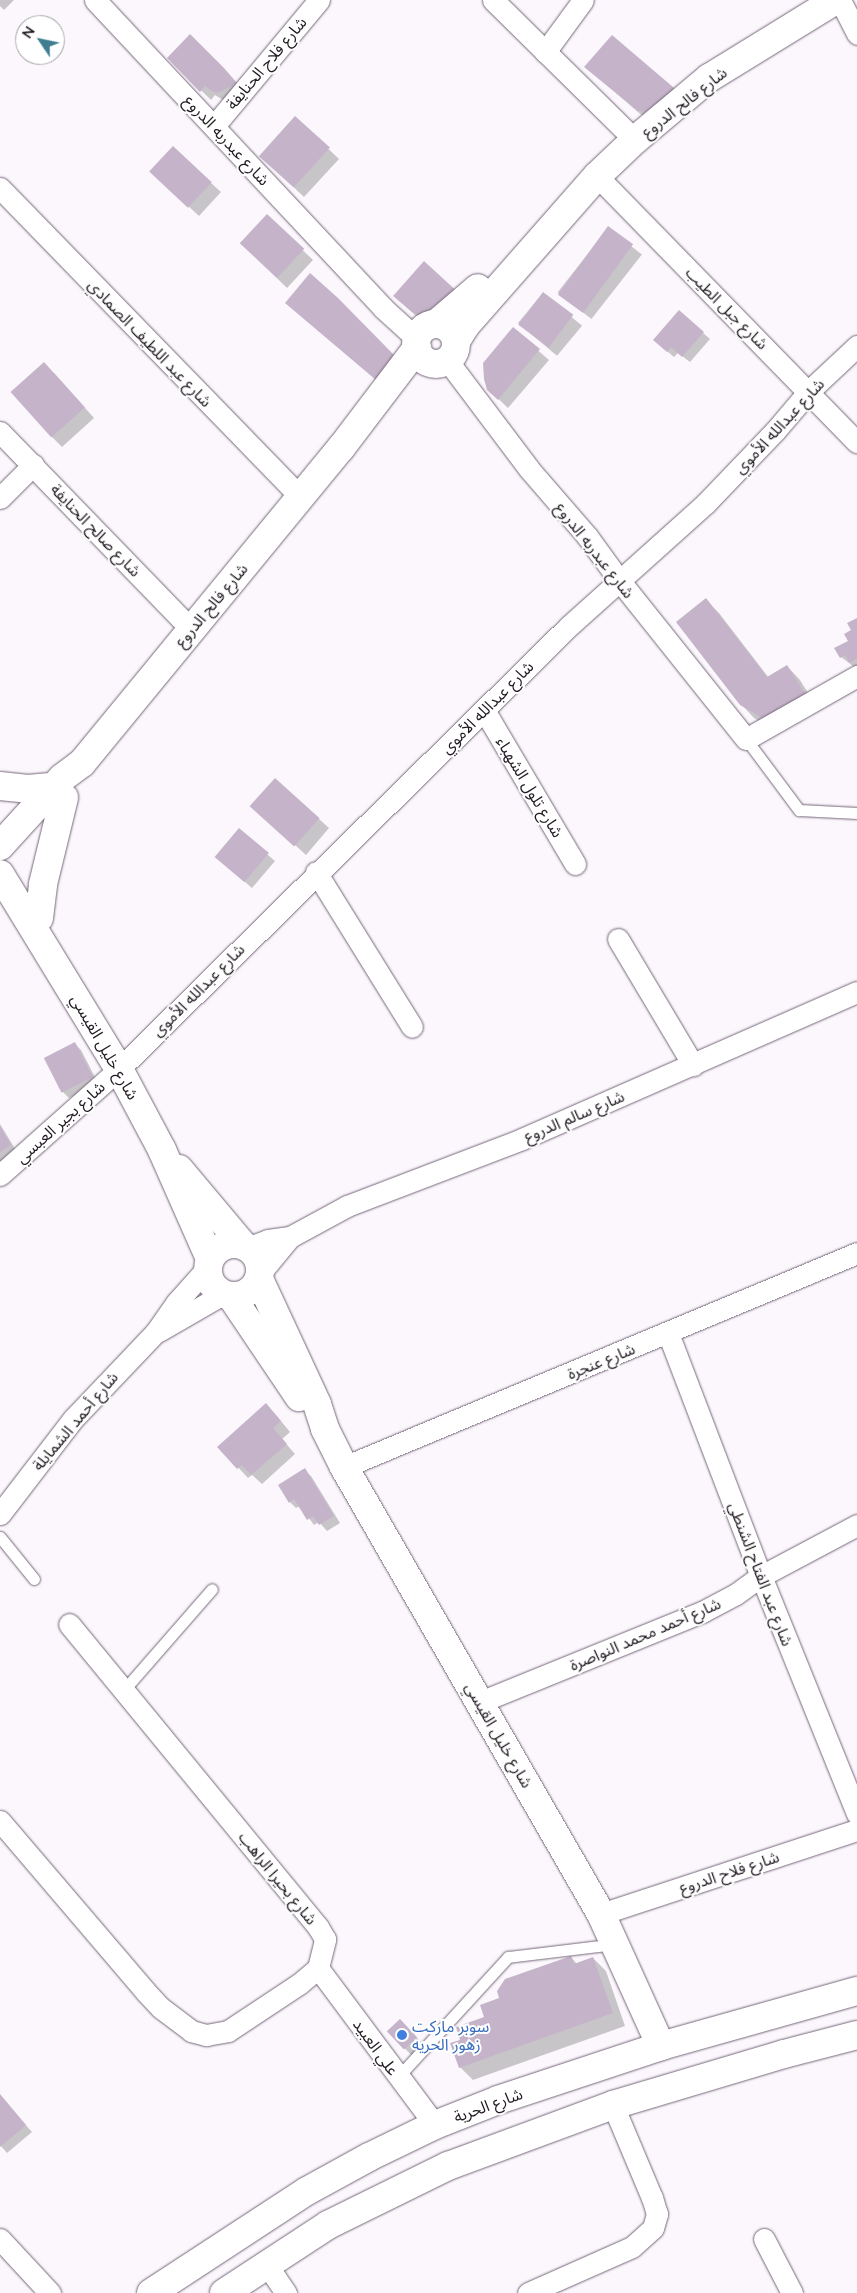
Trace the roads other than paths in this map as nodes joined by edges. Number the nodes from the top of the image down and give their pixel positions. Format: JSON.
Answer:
{"nodes":[{"id":1,"x":95,"y":0,"type":"edge"},
{"id":2,"x":319,"y":0,"type":"edge"},
{"id":3,"x":493,"y":0,"type":"edge"},
{"id":4,"x":583,"y":0,"type":"edge"},
{"id":5,"x":836,"y":0,"type":"edge"},
{"id":6,"x":840,"y":0,"type":"edge"},
{"id":7,"x":857,"y":34,"type":"edge"},
{"id":8,"x":545,"y":52,"type":"junction"},
{"id":9,"x":214,"y":126,"type":"junction"},
{"id":10,"x":635,"y":140,"type":"junction"},
{"id":11,"x":597,"y":176,"type":"junction"},
{"id":12,"x":0,"y":188,"type":"edge"},
{"id":13,"x":433,"y":343,"type":"junction"},
{"id":14,"x":857,"y":346,"type":"edge"},
{"id":15,"x":809,"y":391,"type":"junction"},
{"id":16,"x":0,"y":432,"type":"edge"},
{"id":17,"x":857,"y":442,"type":"edge"},
{"id":18,"x":33,"y":465,"type":"junction"},
{"id":19,"x":300,"y":497,"type":"junction"},
{"id":20,"x":0,"y":498,"type":"edge"},
{"id":21,"x":619,"y":580,"type":"junction"},
{"id":22,"x":191,"y":629,"type":"junction"},
{"id":23,"x":857,"y":676,"type":"edge"},
{"id":24,"x":484,"y":710,"type":"junction"},
{"id":25,"x":746,"y":739,"type":"junction"},
{"id":26,"x":0,"y":786,"type":"edge"},
{"id":27,"x":59,"y":792,"type":"junction"},
{"id":28,"x":857,"y":813,"type":"edge"},
{"id":29,"x":2,"y":857,"type":"edge"},
{"id":30,"x":575,"y":864,"type":"dead end"},
{"id":31,"x":316,"y":872,"type":"junction"},
{"id":32,"x":39,"y":918,"type":"junction"},
{"id":33,"x":618,"y":939,"type":"dead end"},
{"id":34,"x":46,"y":946,"type":"junction"},
{"id":35,"x":857,"y":992,"type":"edge"},
{"id":36,"x":412,"y":1027,"type":"dead end"},
{"id":37,"x":693,"y":1065,"type":"junction"},
{"id":38,"x":119,"y":1069,"type":"junction"},
{"id":39,"x":162,"y":1150,"type":"junction"},
{"id":40,"x":0,"y":1175,"type":"edge"},
{"id":41,"x":290,"y":1236,"type":"junction"},
{"id":42,"x":246,"y":1246,"type":"junction"},
{"id":43,"x":857,"y":1253,"type":"edge"},
{"id":44,"x":209,"y":1263,"type":"junction"},
{"id":45,"x":260,"y":1276,"type":"junction"},
{"id":46,"x":227,"y":1295,"type":"junction"},
{"id":47,"x":155,"y":1333,"type":"junction"},
{"id":48,"x":668,"y":1334,"type":"junction"},
{"id":49,"x":325,"y":1429,"type":"junction"},
{"id":50,"x":344,"y":1467,"type":"junction"},
{"id":51,"x":0,"y":1514,"type":"edge"},
{"id":52,"x":857,"y":1525,"type":"edge"},
{"id":53,"x":0,"y":1537,"type":"edge"},
{"id":54,"x":761,"y":1576,"type":"junction"},
{"id":55,"x":34,"y":1579,"type":"dead end"},
{"id":56,"x":212,"y":1589,"type":"dead end"},
{"id":57,"x":69,"y":1624,"type":"dead end"},
{"id":58,"x":123,"y":1691,"type":"junction"},
{"id":59,"x":480,"y":1702,"type":"junction"},
{"id":60,"x":857,"y":1814,"type":"edge"},
{"id":61,"x":0,"y":1822,"type":"edge"},
{"id":62,"x":857,"y":1830,"type":"edge"},
{"id":63,"x":601,"y":1914,"type":"junction"},
{"id":64,"x":615,"y":1944,"type":"junction"},
{"id":65,"x":318,"y":1968,"type":"junction"},
{"id":66,"x":857,"y":1991,"type":"edge"},
{"id":67,"x":856,"y":2036,"type":"edge"},
{"id":68,"x":661,"y":2046,"type":"junction"},
{"id":69,"x":398,"y":2077,"type":"junction"},
{"id":70,"x":613,"y":2104,"type":"junction"},
{"id":71,"x":435,"y":2125,"type":"junction"},
{"id":72,"x":0,"y":2239,"type":"edge"},
{"id":73,"x":764,"y":2239,"type":"dead end"},
{"id":74,"x":267,"y":2265,"type":"junction"},
{"id":75,"x":50,"y":2293,"type":"edge"},
{"id":76,"x":151,"y":2293,"type":"edge"},
{"id":77,"x":224,"y":2293,"type":"edge"},
{"id":78,"x":286,"y":2293,"type":"edge"},
{"id":79,"x":528,"y":2293,"type":"edge"},
{"id":80,"x":792,"y":2293,"type":"edge"}],
"edges":[{"from":1,"to":9,"type":"street","name":"شارع عبدربه الدروع"},
{"from":2,"to":9,"type":"street","name":"شارع فلاح الحنايفة"},
{"from":3,"to":8,"type":"street"},
{"from":4,"to":8,"type":"street"},
{"from":5,"to":10,"type":"main road","name":"شارع فالح الدروع"},
{"from":6,"to":7,"type":"street"},
{"from":8,"to":10,"type":"street"},
{"from":9,"to":13,"type":"street","name":"شارع عبدربه الدروع"},
{"from":10,"to":11,"type":"main road","name":"شارع فالح الدروع"},
{"from":11,"to":13,"type":"main road","name":"شارع فالح الدروع"},
{"from":11,"to":15,"type":"street","name":"شارع جبل الطيب"},
{"from":12,"to":19,"type":"street","name":"شارع عبد اللطيف الصمادي"},
{"from":13,"to":19,"type":"main road","name":"شارع فالح الدروع"},
{"from":13,"to":21,"type":"street","name":"شارع عبدربه الدروع"},
{"from":14,"to":15,"type":"street","name":"شارع عبدالله الأموي"},
{"from":15,"to":17,"type":"street","name":"شارع جبل الطيب"},
{"from":15,"to":21,"type":"street","name":"شارع عبدالله الأموي"},
{"from":16,"to":18,"type":"street","name":"شارع صالح الحنايفة"},
{"from":18,"to":20,"type":"street"},
{"from":18,"to":22,"type":"street","name":"شارع صالح الحنايفة"},
{"from":19,"to":22,"type":"main road","name":"شارع فالح الدروع"},
{"from":21,"to":24,"type":"street","name":"شارع عبدالله الأموي"},
{"from":21,"to":25,"type":"street","name":"شارع عبدربه الدروع"},
{"from":22,"to":27,"type":"main road","name":"شارع فالح الدروع"},
{"from":23,"to":25,"type":"street"},
{"from":24,"to":30,"type":"street","name":"شارع تلول الشهباء"},
{"from":24,"to":31,"type":"street","name":"شارع عبدالله الأموي"},
{"from":25,"to":28,"type":"lane"},
{"from":26,"to":27,"type":"main road"},
{"from":27,"to":29,"type":"main road","name":"شارع فالح الدروع"},
{"from":27,"to":32,"type":"main road"},
{"from":29,"to":32,"type":"main road","name":"شارع خليل القيسي"},
{"from":29,"to":34,"type":"main road","name":"شارع خليل القيسي"},
{"from":31,"to":36,"type":"street"},
{"from":31,"to":38,"type":"street","name":"شارع عبدالله الأموي"},
{"from":32,"to":34,"type":"main road","name":"شارع خليل القيسي"},
{"from":33,"to":37,"type":"street"},
{"from":34,"to":38,"type":"main road","name":"شارع خليل القيسي"},
{"from":35,"to":37,"type":"street","name":"شارع سالم الدروع"},
{"from":37,"to":41,"type":"street","name":"شارع سالم الدروع"},
{"from":38,"to":39,"type":"main road","name":"شارع خليل القيسي"},
{"from":38,"to":40,"type":"street","name":"شارع بجير العبسي"},
{"from":39,"to":42,"type":"main road","name":"شارع خليل القيسي"},
{"from":39,"to":44,"type":"main road","name":"شارع خليل القيسي"},
{"from":41,"to":42,"type":"street","name":"شارع سالم الدروع"},
{"from":41,"to":45,"type":"street","name":"شارع سالم الدروع"},
{"from":42,"to":44,"type":"main road"},
{"from":42,"to":45,"type":"main road"},
{"from":43,"to":48,"type":"street","name":"شارع عنجرة"},
{"from":44,"to":46,"type":"main road"},
{"from":44,"to":47,"type":"street","name":"شارع أحمد الشمايلة"},
{"from":45,"to":46,"type":"main road"},
{"from":45,"to":49,"type":"main road","name":"شارع خليل القيسي"},
{"from":46,"to":47,"type":"street","name":"شارع أحمد الشمايلة"},
{"from":46,"to":49,"type":"main road","name":"شارع خليل القيسي"},
{"from":47,"to":51,"type":"street","name":"شارع أحمد الشمايلة"},
{"from":48,"to":50,"type":"street","name":"شارع عنجرة"},
{"from":48,"to":54,"type":"street","name":"شارع عبد الفتاح الشنطي"},
{"from":49,"to":50,"type":"main road","name":"شارع خليل القيسي"},
{"from":50,"to":59,"type":"main road","name":"شارع خليل القيسي"},
{"from":52,"to":54,"type":"street","name":"شارع أحمد محمد النواصرة"},
{"from":53,"to":55,"type":"lane"},
{"from":54,"to":59,"type":"street","name":"شارع أحمد محمد النواصرة"},
{"from":54,"to":60,"type":"street","name":"شارع عبد الفتاح الشنطي"},
{"from":56,"to":58,"type":"lane"},
{"from":57,"to":58,"type":"street","name":"شارع بحيرا الراهب"},
{"from":58,"to":65,"type":"street","name":"شارع بحيرا الراهب"},
{"from":59,"to":63,"type":"main road","name":"شارع خليل القيسي"},
{"from":61,"to":65,"type":"street"},
{"from":62,"to":63,"type":"street","name":"شارع فلاح الدروع"},
{"from":63,"to":64,"type":"main road","name":"شارع خليل القيسي"},
{"from":64,"to":68,"type":"main road","name":"شارع خليل القيسي"},
{"from":64,"to":69,"type":"lane"},
{"from":65,"to":69,"type":"street","name":"علي العبيد"},
{"from":66,"to":68,"type":"main road","name":"شارع الحرية"},
{"from":67,"to":70,"type":"main road"},
{"from":68,"to":71,"type":"main road","name":"شارع الحرية"},
{"from":69,"to":71,"type":"street","name":"علي العبيد"},
{"from":70,"to":74,"type":"main road"},
{"from":70,"to":79,"type":"street"},
{"from":71,"to":76,"type":"main road","name":"شارع الحرية"},
{"from":72,"to":75,"type":"street"},
{"from":73,"to":80,"type":"street"},
{"from":74,"to":77,"type":"main road"},
{"from":74,"to":78,"type":"street"}]}
